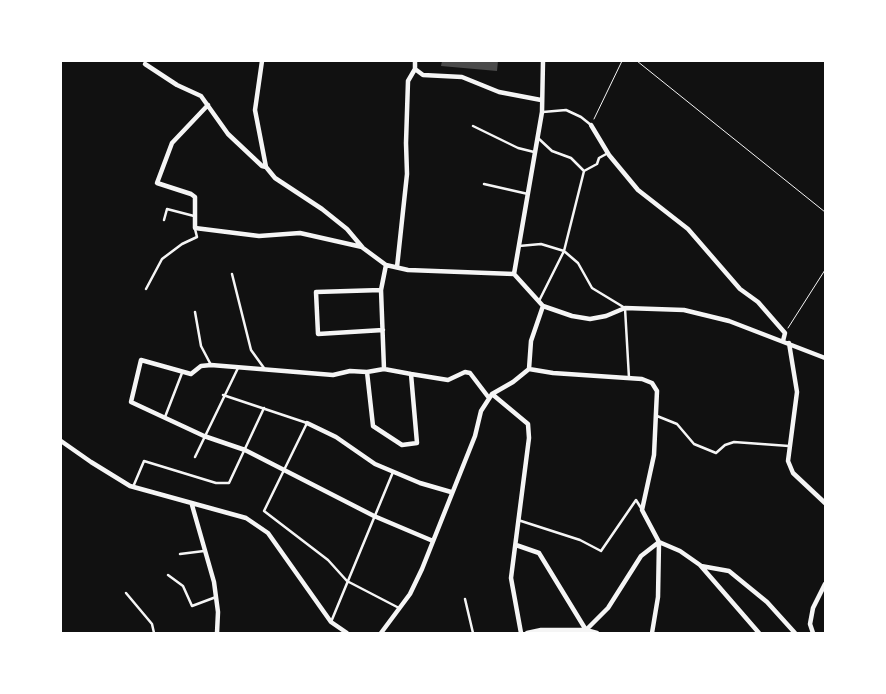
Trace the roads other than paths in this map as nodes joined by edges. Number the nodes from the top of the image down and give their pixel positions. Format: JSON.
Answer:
{"nodes":[{"id":1,"x":262,"y":61,"type":"edge"},
{"id":2,"x":415,"y":61,"type":"edge"},
{"id":3,"x":543,"y":61,"type":"edge"},
{"id":4,"x":144,"y":63,"type":"edge"},
{"id":5,"x":415,"y":69,"type":"junction"},
{"id":6,"x":542,"y":100,"type":"junction"},
{"id":7,"x":208,"y":105,"type":"junction"},
{"id":8,"x":542,"y":112,"type":"junction"},
{"id":9,"x":591,"y":125,"type":"joint"},
{"id":10,"x":473,"y":126,"type":"dead end"},
{"id":11,"x":537,"y":137,"type":"junction"},
{"id":12,"x":536,"y":152,"type":"junction"},
{"id":13,"x":608,"y":153,"type":"junction"},
{"id":14,"x":266,"y":167,"type":"junction"},
{"id":15,"x":584,"y":171,"type":"junction"},
{"id":16,"x":484,"y":184,"type":"dead end"},
{"id":17,"x":528,"y":194,"type":"junction"},
{"id":18,"x":194,"y":216,"type":"junction"},
{"id":19,"x":164,"y":220,"type":"dead end"},
{"id":20,"x":195,"y":228,"type":"junction"},
{"id":21,"x":518,"y":246,"type":"junction"},
{"id":22,"x":363,"y":248,"type":"junction"},
{"id":23,"x":564,"y":251,"type":"junction"},
{"id":24,"x":386,"y":265,"type":"junction"},
{"id":25,"x":397,"y":267,"type":"junction"},
{"id":26,"x":232,"y":274,"type":"dead end"},
{"id":27,"x":514,"y":274,"type":"junction"},
{"id":28,"x":146,"y":289,"type":"dead end"},
{"id":29,"x":382,"y":290,"type":"junction"},
{"id":30,"x":541,"y":303,"type":"junction"},
{"id":31,"x":625,"y":308,"type":"junction"},
{"id":32,"x":195,"y":312,"type":"dead end"},
{"id":33,"x":383,"y":330,"type":"junction"},
{"id":34,"x":783,"y":341,"type":"junction"},
{"id":35,"x":789,"y":343,"type":"junction"},
{"id":36,"x":825,"y":358,"type":"edge"},
{"id":37,"x":210,"y":365,"type":"junction"},
{"id":38,"x":239,"y":367,"type":"junction"},
{"id":39,"x":264,"y":368,"type":"junction"},
{"id":40,"x":384,"y":369,"type":"junction"},
{"id":41,"x":529,"y":369,"type":"junction"},
{"id":42,"x":183,"y":372,"type":"junction"},
{"id":43,"x":367,"y":372,"type":"junction"},
{"id":44,"x":411,"y":374,"type":"junction"},
{"id":45,"x":629,"y":379,"type":"junction"},
{"id":46,"x":223,"y":395,"type":"junction"},
{"id":47,"x":491,"y":396,"type":"junction"},
{"id":48,"x":264,"y":408,"type":"junction"},
{"id":49,"x":656,"y":416,"type":"junction"},
{"id":50,"x":165,"y":418,"type":"junction"},
{"id":51,"x":307,"y":423,"type":"junction"},
{"id":52,"x":204,"y":436,"type":"junction"},
{"id":53,"x":61,"y":441,"type":"edge"},
{"id":54,"x":789,"y":446,"type":"junction"},
{"id":55,"x":245,"y":450,"type":"junction"},
{"id":56,"x":195,"y":457,"type":"dead end"},
{"id":57,"x":284,"y":469,"type":"junction"},
{"id":58,"x":393,"y":472,"type":"junction"},
{"id":59,"x":132,"y":487,"type":"junction"},
{"id":60,"x":451,"y":492,"type":"junction"},
{"id":61,"x":825,"y":504,"type":"edge"},
{"id":62,"x":192,"y":505,"type":"junction"},
{"id":63,"x":642,"y":510,"type":"junction"},
{"id":64,"x":374,"y":516,"type":"junction"},
{"id":65,"x":518,"y":520,"type":"junction"},
{"id":66,"x":433,"y":541,"type":"junction"},
{"id":67,"x":659,"y":542,"type":"junction"},
{"id":68,"x":516,"y":545,"type":"junction"},
{"id":69,"x":204,"y":551,"type":"junction"},
{"id":70,"x":180,"y":554,"type":"dead end"},
{"id":71,"x":700,"y":565,"type":"junction"},
{"id":72,"x":168,"y":575,"type":"dead end"},
{"id":73,"x":347,"y":580,"type":"junction"},
{"id":74,"x":825,"y":584,"type":"edge"},
{"id":75,"x":126,"y":593,"type":"dead end"},
{"id":76,"x":216,"y":598,"type":"junction"},
{"id":77,"x":465,"y":599,"type":"dead end"},
{"id":78,"x":400,"y":608,"type":"junction"},
{"id":79,"x":331,"y":622,"type":"junction"},
{"id":80,"x":587,"y":631,"type":"edge"},
{"id":81,"x":154,"y":633,"type":"edge"},
{"id":82,"x":217,"y":633,"type":"edge"},
{"id":83,"x":347,"y":633,"type":"edge"},
{"id":84,"x":381,"y":633,"type":"edge"},
{"id":85,"x":473,"y":633,"type":"edge"},
{"id":86,"x":521,"y":633,"type":"edge"},
{"id":87,"x":527,"y":633,"type":"edge"},
{"id":88,"x":597,"y":633,"type":"edge"},
{"id":89,"x":652,"y":633,"type":"edge"},
{"id":90,"x":759,"y":633,"type":"edge"},
{"id":91,"x":795,"y":633,"type":"edge"},
{"id":92,"x":813,"y":633,"type":"edge"}],
"edges":[{"from":1,"to":14,"type":"street"},
{"from":2,"to":5,"type":"street"},
{"from":3,"to":6,"type":"street"},
{"from":4,"to":7,"type":"street"},
{"from":5,"to":6,"type":"street"},
{"from":5,"to":25,"type":"street"},
{"from":6,"to":8,"type":"street"},
{"from":7,"to":14,"type":"street"},
{"from":7,"to":18,"type":"street"},
{"from":8,"to":9,"type":"lane"},
{"from":8,"to":11,"type":"street"},
{"from":9,"to":13,"type":"street"},
{"from":10,"to":12,"type":"lane"},
{"from":11,"to":12,"type":"street"},
{"from":11,"to":15,"type":"lane"},
{"from":12,"to":17,"type":"street"},
{"from":13,"to":15,"type":"lane"},
{"from":13,"to":34,"type":"street"},
{"from":14,"to":22,"type":"street"},
{"from":15,"to":23,"type":"lane"},
{"from":16,"to":17,"type":"lane"},
{"from":17,"to":21,"type":"street"},
{"from":18,"to":19,"type":"lane"},
{"from":18,"to":20,"type":"street"},
{"from":20,"to":22,"type":"street"},
{"from":20,"to":28,"type":"lane"},
{"from":21,"to":23,"type":"lane"},
{"from":21,"to":27,"type":"street"},
{"from":22,"to":24,"type":"street"},
{"from":23,"to":30,"type":"lane"},
{"from":23,"to":31,"type":"lane"},
{"from":24,"to":25,"type":"street"},
{"from":24,"to":29,"type":"street"},
{"from":25,"to":27,"type":"street"},
{"from":26,"to":39,"type":"lane"},
{"from":27,"to":30,"type":"street"},
{"from":29,"to":33,"type":"street"},
{"from":29,"to":33,"type":"street"},
{"from":30,"to":31,"type":"street"},
{"from":30,"to":41,"type":"street"},
{"from":31,"to":34,"type":"street"},
{"from":31,"to":45,"type":"lane"},
{"from":32,"to":37,"type":"lane"},
{"from":33,"to":40,"type":"street"},
{"from":34,"to":35,"type":"street"},
{"from":35,"to":36,"type":"street"},
{"from":35,"to":54,"type":"street"},
{"from":37,"to":38,"type":"street"},
{"from":37,"to":42,"type":"street"},
{"from":38,"to":39,"type":"street"},
{"from":38,"to":46,"type":"lane"},
{"from":39,"to":43,"type":"street"},
{"from":40,"to":43,"type":"street"},
{"from":40,"to":44,"type":"street"},
{"from":41,"to":45,"type":"street"},
{"from":41,"to":47,"type":"street"},
{"from":42,"to":50,"type":"lane"},
{"from":42,"to":50,"type":"street"},
{"from":43,"to":44,"type":"street"},
{"from":44,"to":47,"type":"street"},
{"from":45,"to":49,"type":"street"},
{"from":46,"to":48,"type":"lane"},
{"from":46,"to":52,"type":"lane"},
{"from":47,"to":60,"type":"street"},
{"from":47,"to":65,"type":"street"},
{"from":48,"to":51,"type":"lane"},
{"from":48,"to":55,"type":"lane"},
{"from":49,"to":54,"type":"lane"},
{"from":49,"to":63,"type":"street"},
{"from":50,"to":52,"type":"street"},
{"from":51,"to":57,"type":"lane"},
{"from":51,"to":58,"type":"street"},
{"from":52,"to":55,"type":"street"},
{"from":52,"to":56,"type":"lane"},
{"from":53,"to":59,"type":"street"},
{"from":54,"to":61,"type":"street"},
{"from":55,"to":57,"type":"street"},
{"from":55,"to":59,"type":"lane"},
{"from":57,"to":64,"type":"street"},
{"from":57,"to":73,"type":"lane"},
{"from":58,"to":60,"type":"street"},
{"from":58,"to":64,"type":"lane"},
{"from":59,"to":62,"type":"street"},
{"from":60,"to":66,"type":"street"},
{"from":62,"to":69,"type":"street"},
{"from":62,"to":79,"type":"street"},
{"from":63,"to":65,"type":"lane"},
{"from":63,"to":67,"type":"street"},
{"from":64,"to":66,"type":"street"},
{"from":64,"to":73,"type":"lane"},
{"from":65,"to":68,"type":"street"},
{"from":66,"to":78,"type":"street"},
{"from":67,"to":71,"type":"street"},
{"from":67,"to":80,"type":"street"},
{"from":67,"to":89,"type":"street"},
{"from":68,"to":80,"type":"street"},
{"from":68,"to":86,"type":"street"},
{"from":69,"to":70,"type":"lane"},
{"from":69,"to":76,"type":"street"},
{"from":71,"to":90,"type":"street"},
{"from":71,"to":91,"type":"street"},
{"from":72,"to":76,"type":"lane"},
{"from":73,"to":78,"type":"lane"},
{"from":73,"to":79,"type":"lane"},
{"from":74,"to":92,"type":"street"},
{"from":75,"to":81,"type":"lane"},
{"from":76,"to":82,"type":"street"},
{"from":77,"to":85,"type":"lane"},
{"from":78,"to":84,"type":"street"},
{"from":79,"to":83,"type":"street"},
{"from":80,"to":87,"type":"street"},
{"from":80,"to":88,"type":"street"}]}
